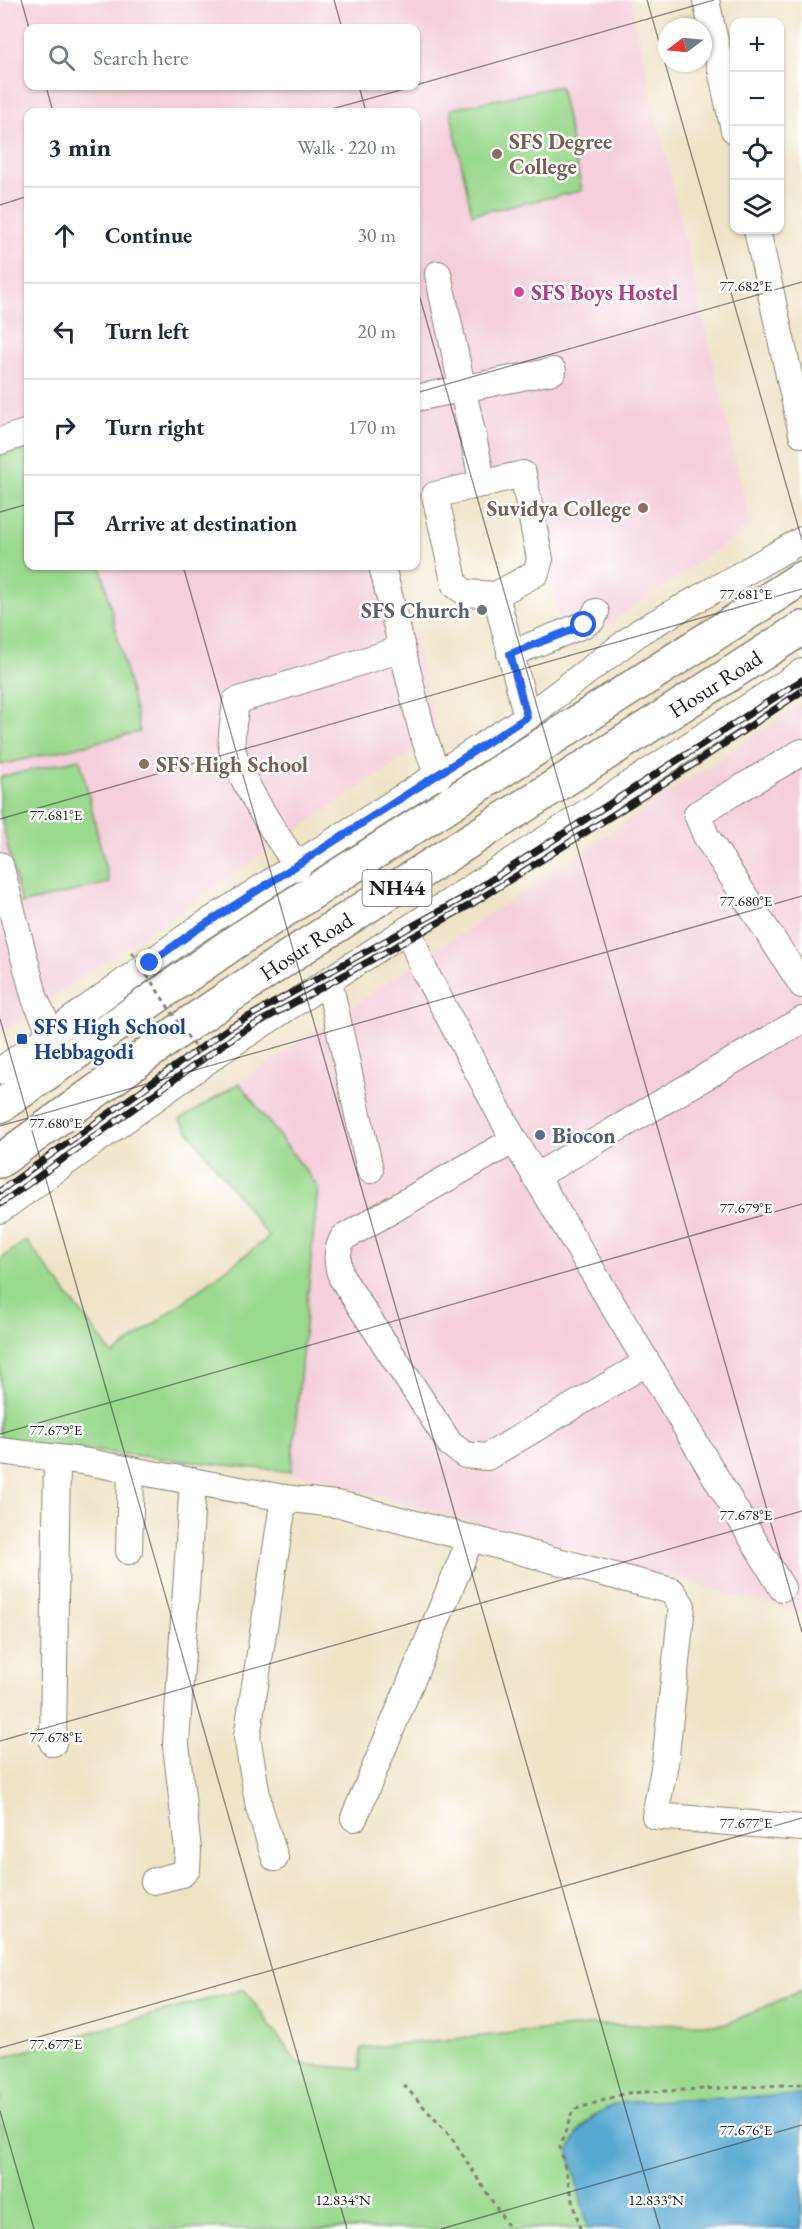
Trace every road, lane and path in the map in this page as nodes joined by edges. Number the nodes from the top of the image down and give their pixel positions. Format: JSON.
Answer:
{"nodes":[{"id":1,"x":706,"y":0,"type":"edge"},
{"id":2,"x":734,"y":126,"type":"edge"},
{"id":3,"x":758,"y":234,"type":"edge"},
{"id":4,"x":438,"y":274,"type":"dead end"},
{"id":5,"x":553,"y":370,"type":"dead end"},
{"id":6,"x":462,"y":388,"type":"junction"},
{"id":7,"x":420,"y":398,"type":"edge"},
{"id":8,"x":24,"y":433,"type":"edge"},
{"id":9,"x":802,"y":434,"type":"edge"},
{"id":10,"x":0,"y":441,"type":"edge"},
{"id":11,"x":483,"y":484,"type":"junction"},
{"id":12,"x":802,"y":540,"type":"edge"},
{"id":13,"x":383,"y":570,"type":"edge"},
{"id":14,"x":802,"y":578,"type":"edge"},
{"id":15,"x":496,"y":595,"type":"junction"},
{"id":16,"x":596,"y":612,"type":"dead end"},
{"id":17,"x":802,"y":628,"type":"edge"},
{"id":18,"x":402,"y":649,"type":"junction"},
{"id":19,"x":510,"y":654,"type":"junction"},
{"id":20,"x":802,"y":672,"type":"edge"},
{"id":21,"x":527,"y":717,"type":"junction"},
{"id":22,"x":802,"y":752,"type":"edge"},
{"id":23,"x":438,"y":777,"type":"junction"},
{"id":24,"x":0,"y":865,"type":"edge"},
{"id":25,"x":298,"y":867,"type":"junction"},
{"id":26,"x":7,"y":921,"type":"edge"},
{"id":27,"x":408,"y":929,"type":"junction"},
{"id":28,"x":132,"y":952,"type":"dead end"},
{"id":29,"x":328,"y":981,"type":"junction"},
{"id":30,"x":802,"y":986,"type":"edge"},
{"id":31,"x":802,"y":1020,"type":"edge"},
{"id":32,"x":52,"y":1035,"type":"junction"},
{"id":33,"x":207,"y":1066,"type":"dead end"},
{"id":34,"x":0,"y":1071,"type":"edge"},
{"id":35,"x":0,"y":1106,"type":"edge"},
{"id":36,"x":514,"y":1140,"type":"junction"},
{"id":37,"x":0,"y":1161,"type":"edge"},
{"id":38,"x":370,"y":1170,"type":"dead end"},
{"id":39,"x":535,"y":1177,"type":"junction"},
{"id":40,"x":0,"y":1210,"type":"edge"},
{"id":41,"x":646,"y":1363,"type":"junction"},
{"id":42,"x":0,"y":1451,"type":"edge"},
{"id":43,"x":57,"y":1458,"type":"junction"},
{"id":44,"x":131,"y":1470,"type":"junction"},
{"id":45,"x":193,"y":1481,"type":"junction"},
{"id":46,"x":284,"y":1497,"type":"junction"},
{"id":47,"x":471,"y":1538,"type":"junction"},
{"id":48,"x":129,"y":1551,"type":"dead end"},
{"id":49,"x":782,"y":1588,"type":"dead end"},
{"id":50,"x":53,"y":1743,"type":"dead end"},
{"id":51,"x":354,"y":1818,"type":"dead end"},
{"id":52,"x":802,"y":1828,"type":"edge"},
{"id":53,"x":275,"y":1858,"type":"dead end"},
{"id":54,"x":154,"y":1881,"type":"dead end"},
{"id":55,"x":404,"y":2085,"type":"dead end"},
{"id":56,"x":802,"y":2085,"type":"edge"},
{"id":57,"x":510,"y":2229,"type":"edge"},
{"id":58,"x":580,"y":2229,"type":"edge"}],
"edges":[{"from":1,"to":2,"type":"street"},
{"from":3,"to":9,"type":"street"},
{"from":4,"to":6,"type":"street"},
{"from":5,"to":6,"type":"street"},
{"from":6,"to":7,"type":"street"},
{"from":6,"to":11,"type":"street"},
{"from":8,"to":10,"type":"street"},
{"from":11,"to":15,"type":"street"},
{"from":11,"to":15,"type":"street"},
{"from":12,"to":21,"type":"street"},
{"from":13,"to":18,"type":"street"},
{"from":14,"to":35,"type":"highway","name":"Hosur Road","number":"NH44"},
{"from":15,"to":19,"type":"street"},
{"from":16,"to":19,"type":"street"},
{"from":17,"to":37,"type":"highway","name":"Hosur Road","number":"NH44"},
{"from":18,"to":23,"type":"street"},
{"from":18,"to":25,"type":"street"},
{"from":19,"to":21,"type":"street"},
{"from":20,"to":27,"type":"street"},
{"from":21,"to":23,"type":"street"},
{"from":22,"to":30,"type":"street"},
{"from":23,"to":25,"type":"street"},
{"from":24,"to":26,"type":"street"},
{"from":25,"to":32,"type":"street"},
{"from":26,"to":32,"type":"street"},
{"from":27,"to":29,"type":"street"},
{"from":27,"to":36,"type":"street"},
{"from":28,"to":33,"type":"path","bridge":true},
{"from":29,"to":38,"type":"street"},
{"from":29,"to":40,"type":"street"},
{"from":31,"to":39,"type":"street"},
{"from":32,"to":34,"type":"street"},
{"from":36,"to":39,"type":"street"},
{"from":36,"to":41,"type":"street"},
{"from":39,"to":41,"type":"street"},
{"from":41,"to":49,"type":"street"},
{"from":42,"to":43,"type":"street"},
{"from":43,"to":44,"type":"street"},
{"from":43,"to":50,"type":"street"},
{"from":44,"to":45,"type":"street"},
{"from":44,"to":48,"type":"street"},
{"from":45,"to":46,"type":"street"},
{"from":45,"to":54,"type":"street"},
{"from":46,"to":47,"type":"street"},
{"from":46,"to":53,"type":"street"},
{"from":47,"to":51,"type":"street"},
{"from":47,"to":52,"type":"street"},
{"from":55,"to":57,"type":"path"},
{"from":56,"to":58,"type":"path"}]}
